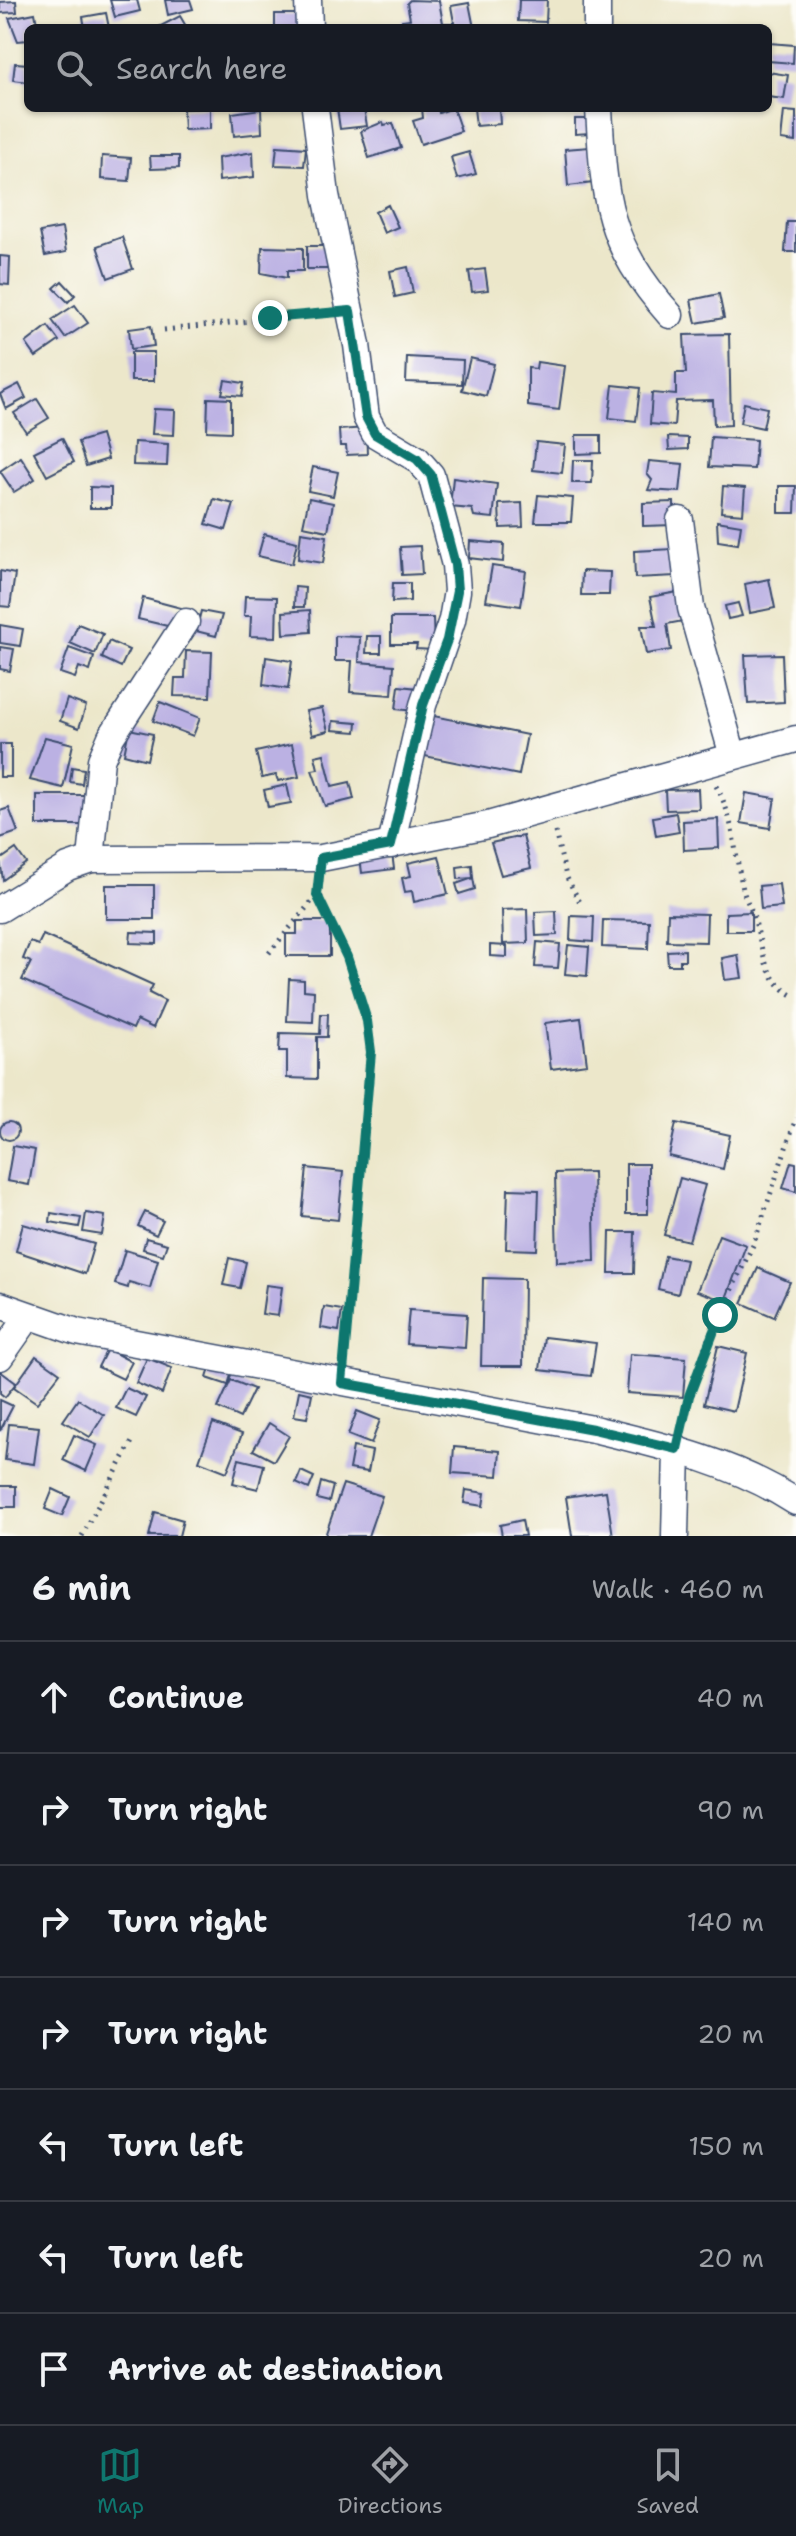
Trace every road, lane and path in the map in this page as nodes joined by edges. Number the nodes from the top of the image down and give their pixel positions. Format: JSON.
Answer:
{"nodes":[{"id":1,"x":308,"y":0,"type":"edge"},
{"id":2,"x":597,"y":0,"type":"edge"},
{"id":3,"x":309,"y":24,"type":"edge"},
{"id":4,"x":597,"y":24,"type":"edge"},
{"id":5,"x":316,"y":112,"type":"edge"},
{"id":6,"x":599,"y":112,"type":"edge"},
{"id":7,"x":350,"y":311,"type":"junction"},
{"id":8,"x":670,"y":315,"type":"dead end"},
{"id":9,"x":164,"y":330,"type":"dead end"},
{"id":10,"x":680,"y":520,"type":"dead end"},
{"id":11,"x":186,"y":622,"type":"dead end"},
{"id":12,"x":796,"y":739,"type":"edge"},
{"id":13,"x":733,"y":756,"type":"junction"},
{"id":14,"x":704,"y":764,"type":"junction"},
{"id":15,"x":550,"y":810,"type":"junction"},
{"id":16,"x":391,"y":845,"type":"junction"},
{"id":17,"x":321,"y":858,"type":"junction"},
{"id":18,"x":91,"y":859,"type":"junction"},
{"id":19,"x":317,"y":895,"type":"junction"},
{"id":20,"x":582,"y":906,"type":"dead end"},
{"id":21,"x":0,"y":909,"type":"edge"},
{"id":22,"x":269,"y":953,"type":"dead end"},
{"id":23,"x":796,"y":997,"type":"edge"},
{"id":24,"x":796,"y":1118,"type":"edge"},
{"id":25,"x":0,"y":1305,"type":"edge"},
{"id":26,"x":29,"y":1316,"type":"junction"},
{"id":27,"x":0,"y":1357,"type":"edge"},
{"id":28,"x":342,"y":1383,"type":"junction"},
{"id":29,"x":134,"y":1438,"type":"dead end"},
{"id":30,"x":677,"y":1449,"type":"junction"},
{"id":31,"x":796,"y":1502,"type":"edge"},
{"id":32,"x":82,"y":1536,"type":"edge"},
{"id":33,"x":675,"y":1536,"type":"edge"}],
"edges":[{"from":1,"to":3,"type":"street"},
{"from":2,"to":4,"type":"street"},
{"from":5,"to":7,"type":"street"},
{"from":6,"to":8,"type":"street"},
{"from":7,"to":9,"type":"path"},
{"from":7,"to":16,"type":"street"},
{"from":10,"to":13,"type":"street"},
{"from":11,"to":18,"type":"street"},
{"from":12,"to":13,"type":"street"},
{"from":13,"to":14,"type":"street"},
{"from":14,"to":15,"type":"street"},
{"from":14,"to":23,"type":"path"},
{"from":15,"to":16,"type":"street"},
{"from":15,"to":20,"type":"path"},
{"from":16,"to":17,"type":"street"},
{"from":17,"to":18,"type":"street"},
{"from":17,"to":19,"type":"path"},
{"from":18,"to":21,"type":"street"},
{"from":19,"to":22,"type":"path"},
{"from":19,"to":28,"type":"path"},
{"from":24,"to":30,"type":"path"},
{"from":25,"to":26,"type":"street"},
{"from":26,"to":27,"type":"street"},
{"from":26,"to":28,"type":"street"},
{"from":28,"to":30,"type":"street"},
{"from":29,"to":32,"type":"path"},
{"from":30,"to":31,"type":"street"},
{"from":30,"to":33,"type":"street"}]}
